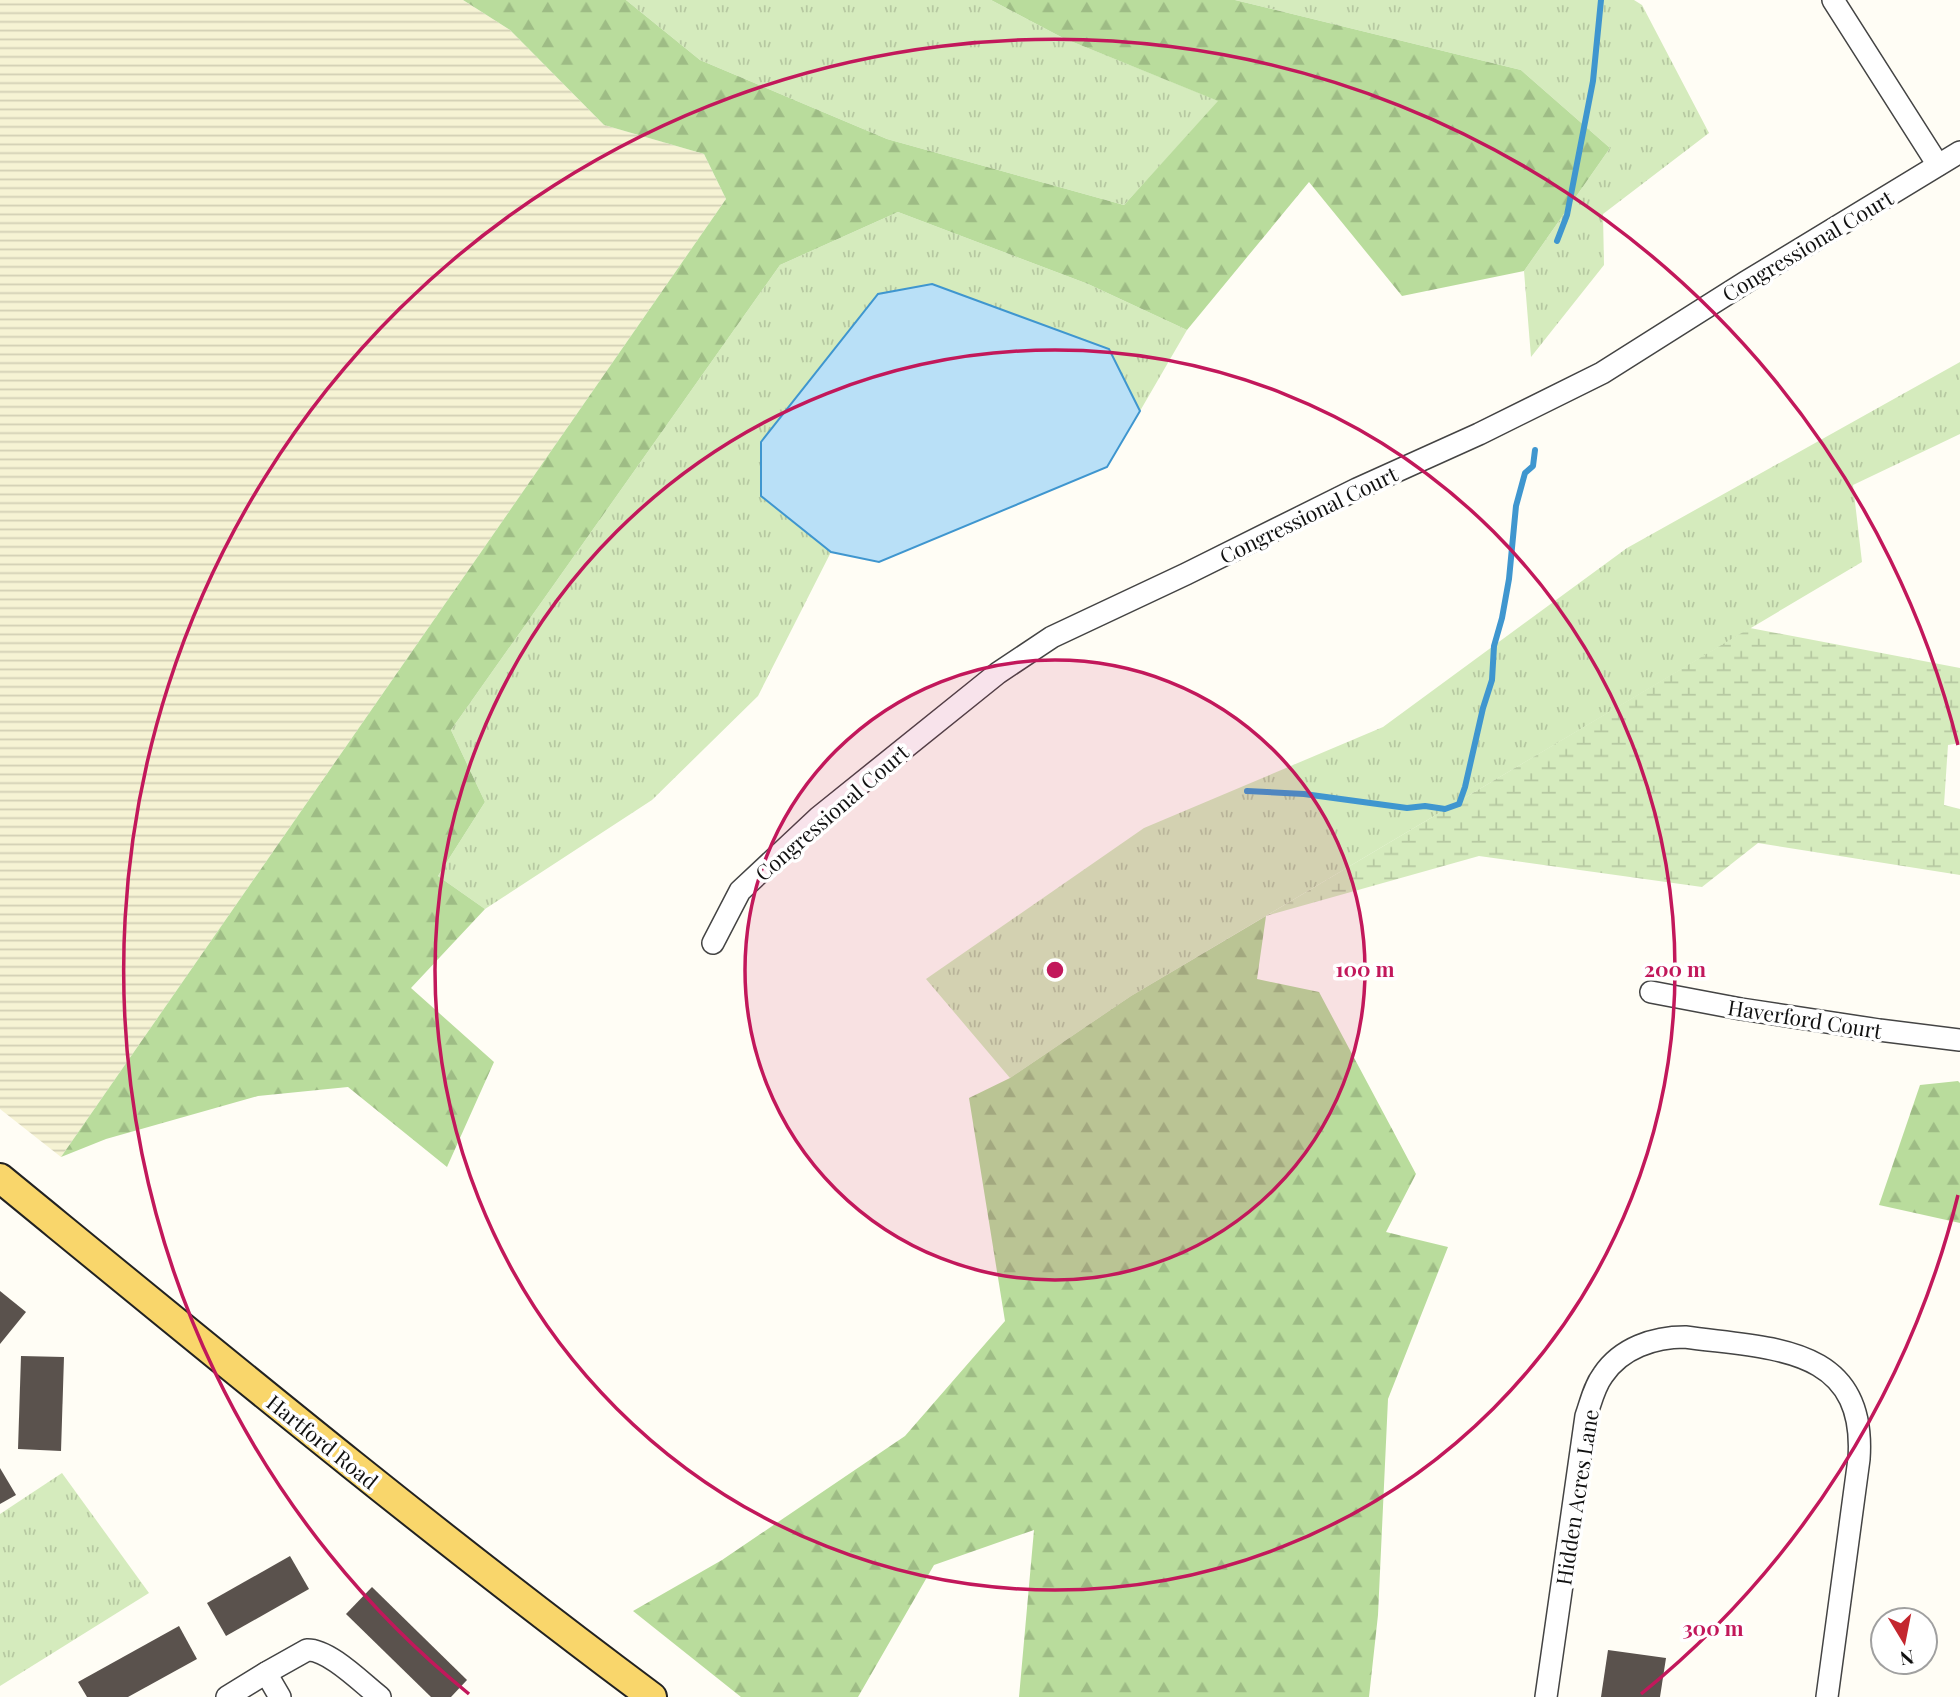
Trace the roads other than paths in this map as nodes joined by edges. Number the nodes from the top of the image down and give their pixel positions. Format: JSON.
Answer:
{"nodes":[{"id":1,"x":1833,"y":0,"type":"edge"},
{"id":2,"x":1960,"y":152,"type":"edge"},
{"id":3,"x":1938,"y":166,"type":"junction"},
{"id":4,"x":713,"y":943,"type":"dead end"},
{"id":5,"x":1651,"y":992,"type":"dead end"},
{"id":6,"x":1960,"y":1040,"type":"edge"},
{"id":7,"x":0,"y":1178,"type":"edge"},
{"id":8,"x":265,"y":1673,"type":"junction"},
{"id":9,"x":227,"y":1697,"type":"edge"},
{"id":10,"x":280,"y":1697,"type":"edge"},
{"id":11,"x":380,"y":1697,"type":"edge"},
{"id":12,"x":652,"y":1697,"type":"edge"},
{"id":13,"x":1546,"y":1697,"type":"edge"},
{"id":14,"x":1827,"y":1697,"type":"edge"}],
"edges":[{"from":1,"to":3,"type":"street"},
{"from":2,"to":3,"type":"street","name":"Congressional Court"},
{"from":3,"to":4,"type":"street","name":"Congressional Court"},
{"from":5,"to":6,"type":"street","name":"Haverford Court"},
{"from":7,"to":12,"type":"main road","name":"Hartford Road"},
{"from":8,"to":9,"type":"street"},
{"from":8,"to":10,"type":"street"},
{"from":8,"to":11,"type":"street"},
{"from":13,"to":14,"type":"street","name":"Hidden Acres Lane"}]}
